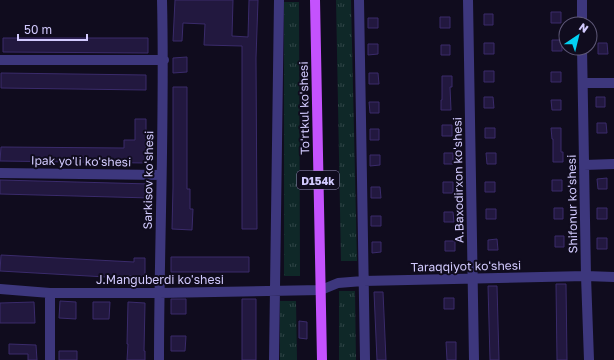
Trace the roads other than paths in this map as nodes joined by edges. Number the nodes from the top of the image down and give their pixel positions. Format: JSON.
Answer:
{"nodes":[{"id":1,"x":162,"y":0,"type":"edge"},
{"id":2,"x":279,"y":0,"type":"edge"},
{"id":3,"x":314,"y":0,"type":"edge"},
{"id":4,"x":359,"y":0,"type":"edge"},
{"id":5,"x":468,"y":0,"type":"edge"},
{"id":6,"x":582,"y":0,"type":"edge"},
{"id":7,"x":582,"y":16,"type":"edge"},
{"id":8,"x":582,"y":56,"type":"edge"},
{"id":9,"x":0,"y":60,"type":"edge"},
{"id":10,"x":164,"y":60,"type":"junction"},
{"id":11,"x":583,"y":83,"type":"junction"},
{"id":12,"x":614,"y":83,"type":"edge"},
{"id":13,"x":614,"y":164,"type":"edge"},
{"id":14,"x":584,"y":165,"type":"junction"},
{"id":15,"x":0,"y":173,"type":"edge"},
{"id":16,"x":161,"y":175,"type":"junction"},
{"id":17,"x":586,"y":276,"type":"junction"},
{"id":18,"x":614,"y":277,"type":"edge"},
{"id":19,"x":473,"y":278,"type":"junction"},
{"id":20,"x":363,"y":281,"type":"junction"},
{"id":21,"x":0,"y":289,"type":"edge"},
{"id":22,"x":320,"y":290,"type":"junction"},
{"id":23,"x":274,"y":291,"type":"junction"},
{"id":24,"x":50,"y":292,"type":"junction"},
{"id":25,"x":159,"y":293,"type":"junction"},
{"id":26,"x":50,"y":360,"type":"edge"},
{"id":27,"x":160,"y":360,"type":"edge"},
{"id":28,"x":274,"y":360,"type":"edge"},
{"id":29,"x":322,"y":360,"type":"edge"},
{"id":30,"x":365,"y":360,"type":"edge"},
{"id":31,"x":474,"y":360,"type":"edge"},
{"id":32,"x":590,"y":360,"type":"edge"}],
"edges":[{"from":1,"to":10,"type":"street","name":"Sarkisov ko'shesi"},
{"from":2,"to":23,"type":"street"},
{"from":3,"to":22,"type":"main road","name":"To'rtkul ko'shesi","number":"D154k"},
{"from":4,"to":20,"type":"street"},
{"from":5,"to":19,"type":"street","name":"A.Baxodirxon ko'shesi"},
{"from":6,"to":7,"type":"street"},
{"from":8,"to":11,"type":"street","name":"Shifonur ko'shesi"},
{"from":9,"to":10,"type":"street"},
{"from":10,"to":16,"type":"street","name":"Sarkisov ko'shesi"},
{"from":11,"to":12,"type":"street"},
{"from":11,"to":14,"type":"street","name":"Shifonur ko'shesi"},
{"from":13,"to":14,"type":"street"},
{"from":14,"to":17,"type":"street","name":"Shifonur ko'shesi"},
{"from":15,"to":16,"type":"street","name":"Ipak yo'li ko'shesi"},
{"from":16,"to":25,"type":"street","name":"Sarkisov ko'shesi"},
{"from":17,"to":18,"type":"street","name":"Taraqqiyot ko'shesi"},
{"from":17,"to":19,"type":"street","name":"Taraqqiyot ko'shesi"},
{"from":17,"to":32,"type":"street","name":"Shifonur ko'shesi"},
{"from":19,"to":20,"type":"street","name":"Taraqqiyot ko'shesi"},
{"from":19,"to":31,"type":"street","name":"A.Baxodirxon ko'shesi"},
{"from":20,"to":22,"type":"street","name":"Taraqqiyot ko'shesi"},
{"from":20,"to":30,"type":"street"},
{"from":21,"to":24,"type":"street","name":"J.Manguberdi ko'shesi"},
{"from":22,"to":23,"type":"street","name":"J.Manguberdi ko'shesi"},
{"from":22,"to":29,"type":"main road","name":"To'rtkul ko'shesi","number":"D154k"},
{"from":23,"to":25,"type":"street","name":"J.Manguberdi ko'shesi"},
{"from":23,"to":28,"type":"street"},
{"from":24,"to":25,"type":"street","name":"J.Manguberdi ko'shesi"},
{"from":24,"to":26,"type":"street"},
{"from":25,"to":27,"type":"street","name":"Sarkisov ko'shesi"}]}
